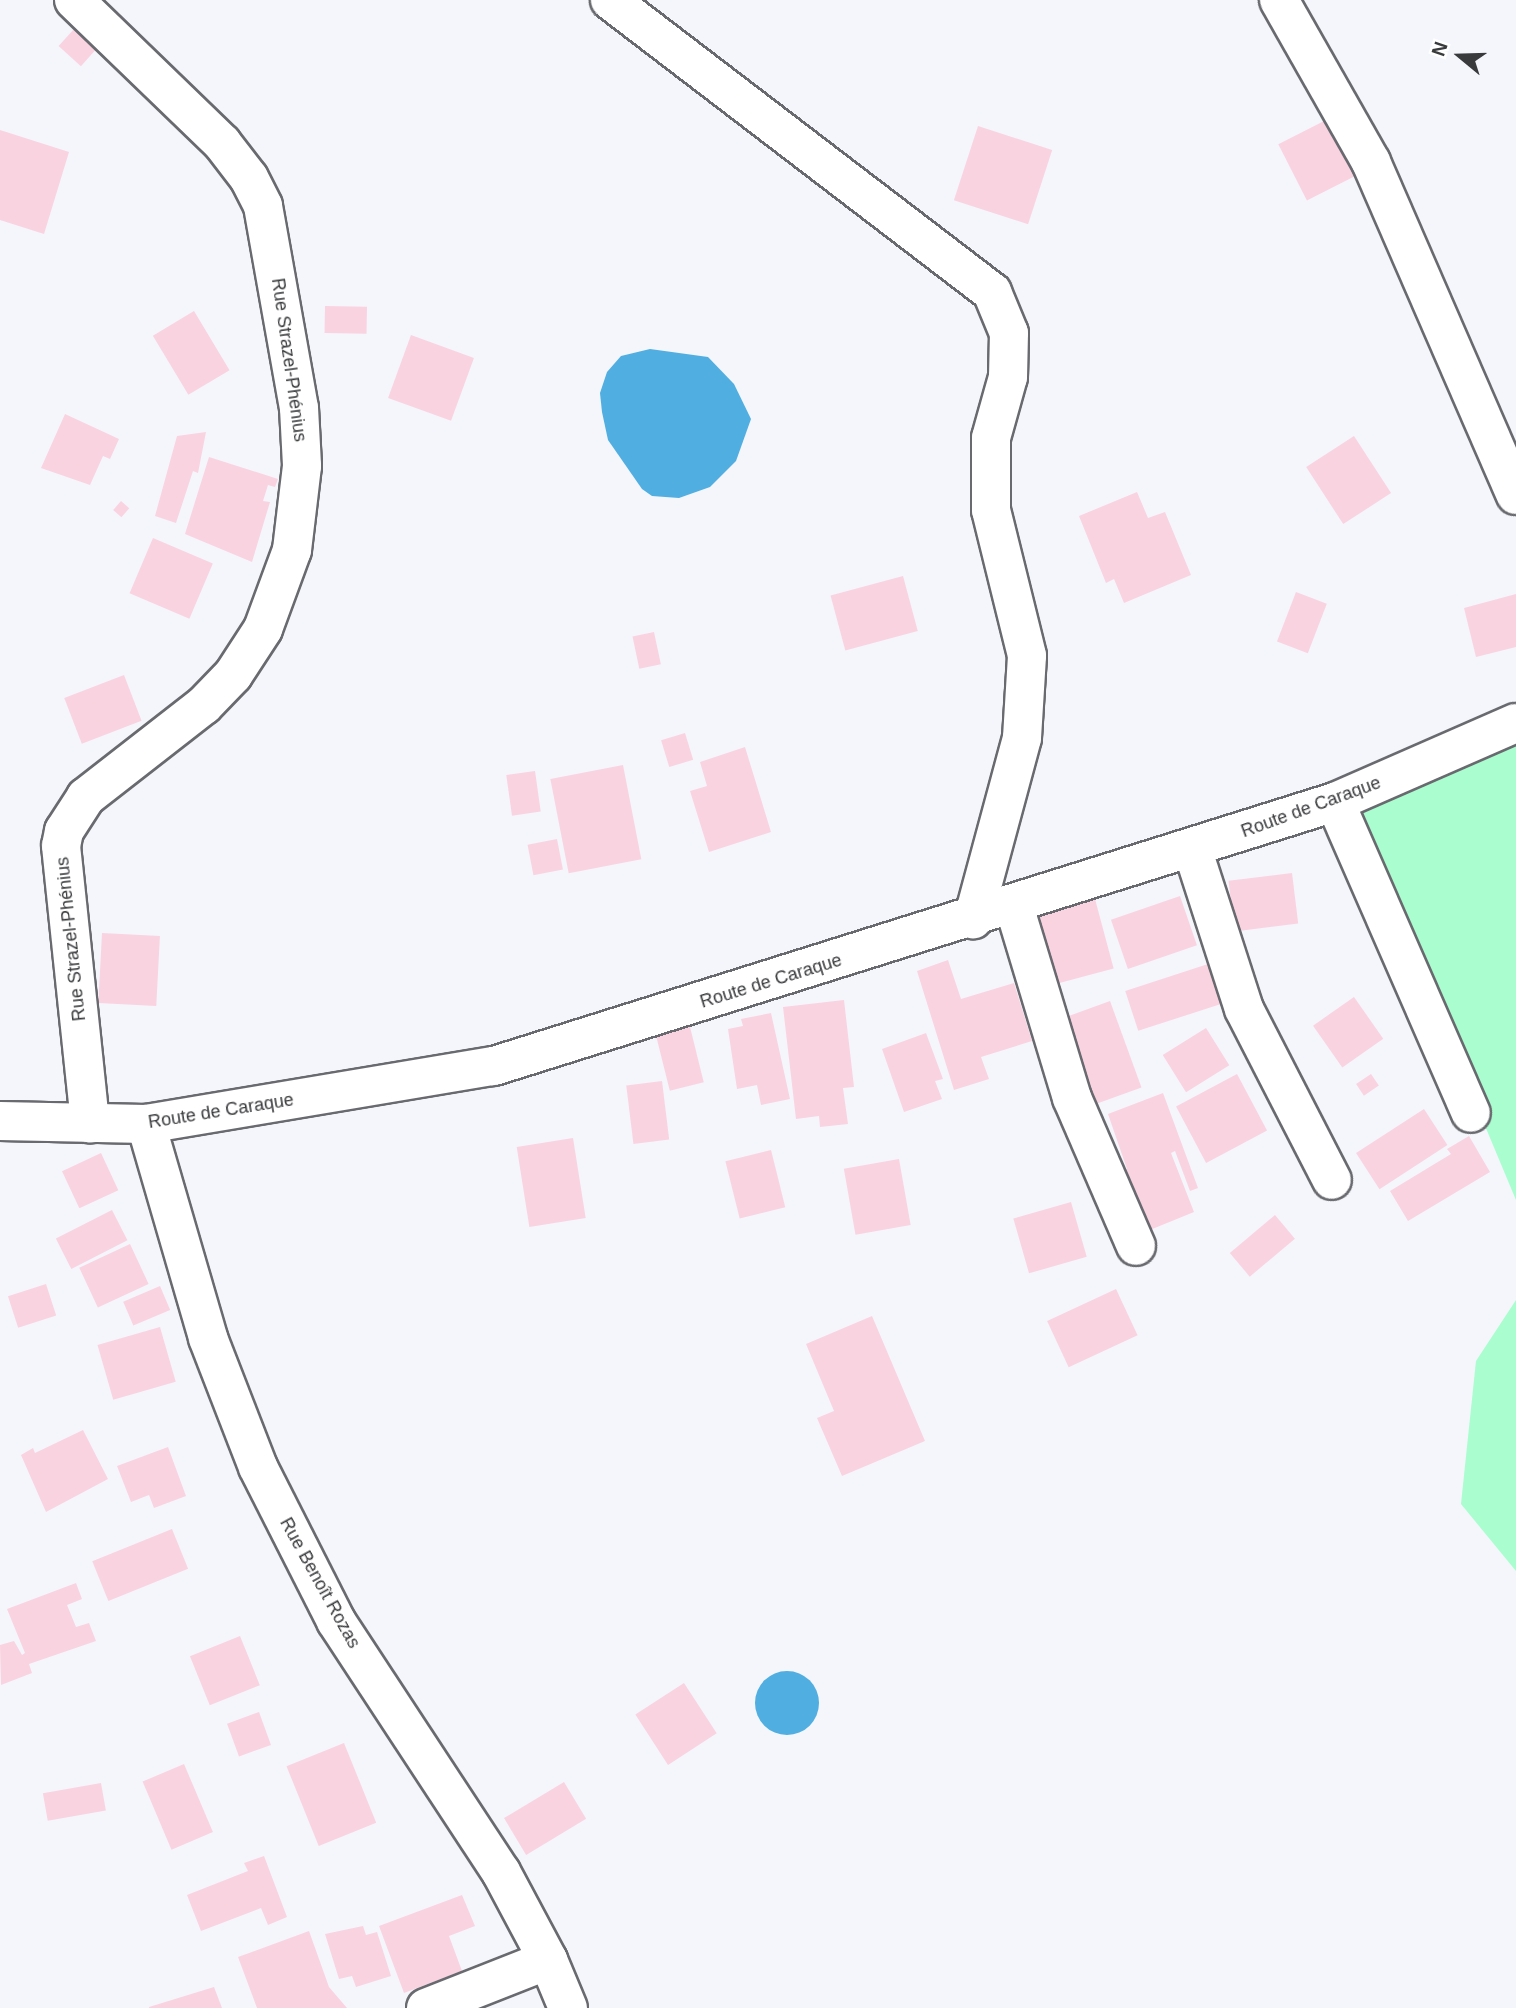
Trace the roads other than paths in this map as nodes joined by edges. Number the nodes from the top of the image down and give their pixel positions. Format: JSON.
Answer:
{"nodes":[{"id":1,"x":74,"y":0,"type":"edge"},
{"id":2,"x":610,"y":0,"type":"edge"},
{"id":3,"x":1279,"y":0,"type":"edge"},
{"id":4,"x":1516,"y":495,"type":"edge"},
{"id":5,"x":1516,"y":723,"type":"edge"},
{"id":6,"x":1335,"y":802,"type":"junction"},
{"id":7,"x":1192,"y":848,"type":"junction"},
{"id":8,"x":1014,"y":906,"type":"junction"},
{"id":9,"x":973,"y":919,"type":"junction"},
{"id":10,"x":1471,"y":1113,"type":"dead end"},
{"id":11,"x":0,"y":1121,"type":"edge"},
{"id":12,"x":90,"y":1123,"type":"junction"},
{"id":13,"x":146,"y":1124,"type":"junction"},
{"id":14,"x":1332,"y":1180,"type":"dead end"},
{"id":15,"x":1136,"y":1245,"type":"dead end"},
{"id":16,"x":548,"y":1960,"type":"junction"},
{"id":17,"x":426,"y":2008,"type":"edge"},
{"id":18,"x":568,"y":2008,"type":"edge"}],
"edges":[{"from":1,"to":12,"type":"street","name":"Rue Strazel-Phénius"},
{"from":2,"to":9,"type":"street"},
{"from":3,"to":4,"type":"street"},
{"from":5,"to":6,"type":"street","name":"Route de Caraque"},
{"from":6,"to":7,"type":"street","name":"Route de Caraque"},
{"from":6,"to":10,"type":"street"},
{"from":7,"to":8,"type":"street","name":"Route de Caraque"},
{"from":7,"to":14,"type":"street"},
{"from":8,"to":9,"type":"street","name":"Route de Caraque"},
{"from":8,"to":15,"type":"street"},
{"from":9,"to":13,"type":"street","name":"Route de Caraque"},
{"from":11,"to":12,"type":"street","name":"Route de Caraque"},
{"from":12,"to":13,"type":"street","name":"Route de Caraque"},
{"from":13,"to":16,"type":"street","name":"Rue Benoît Rozas"},
{"from":16,"to":17,"type":"street"},
{"from":16,"to":18,"type":"street","name":"Rue Benoît Rozas"}]}
